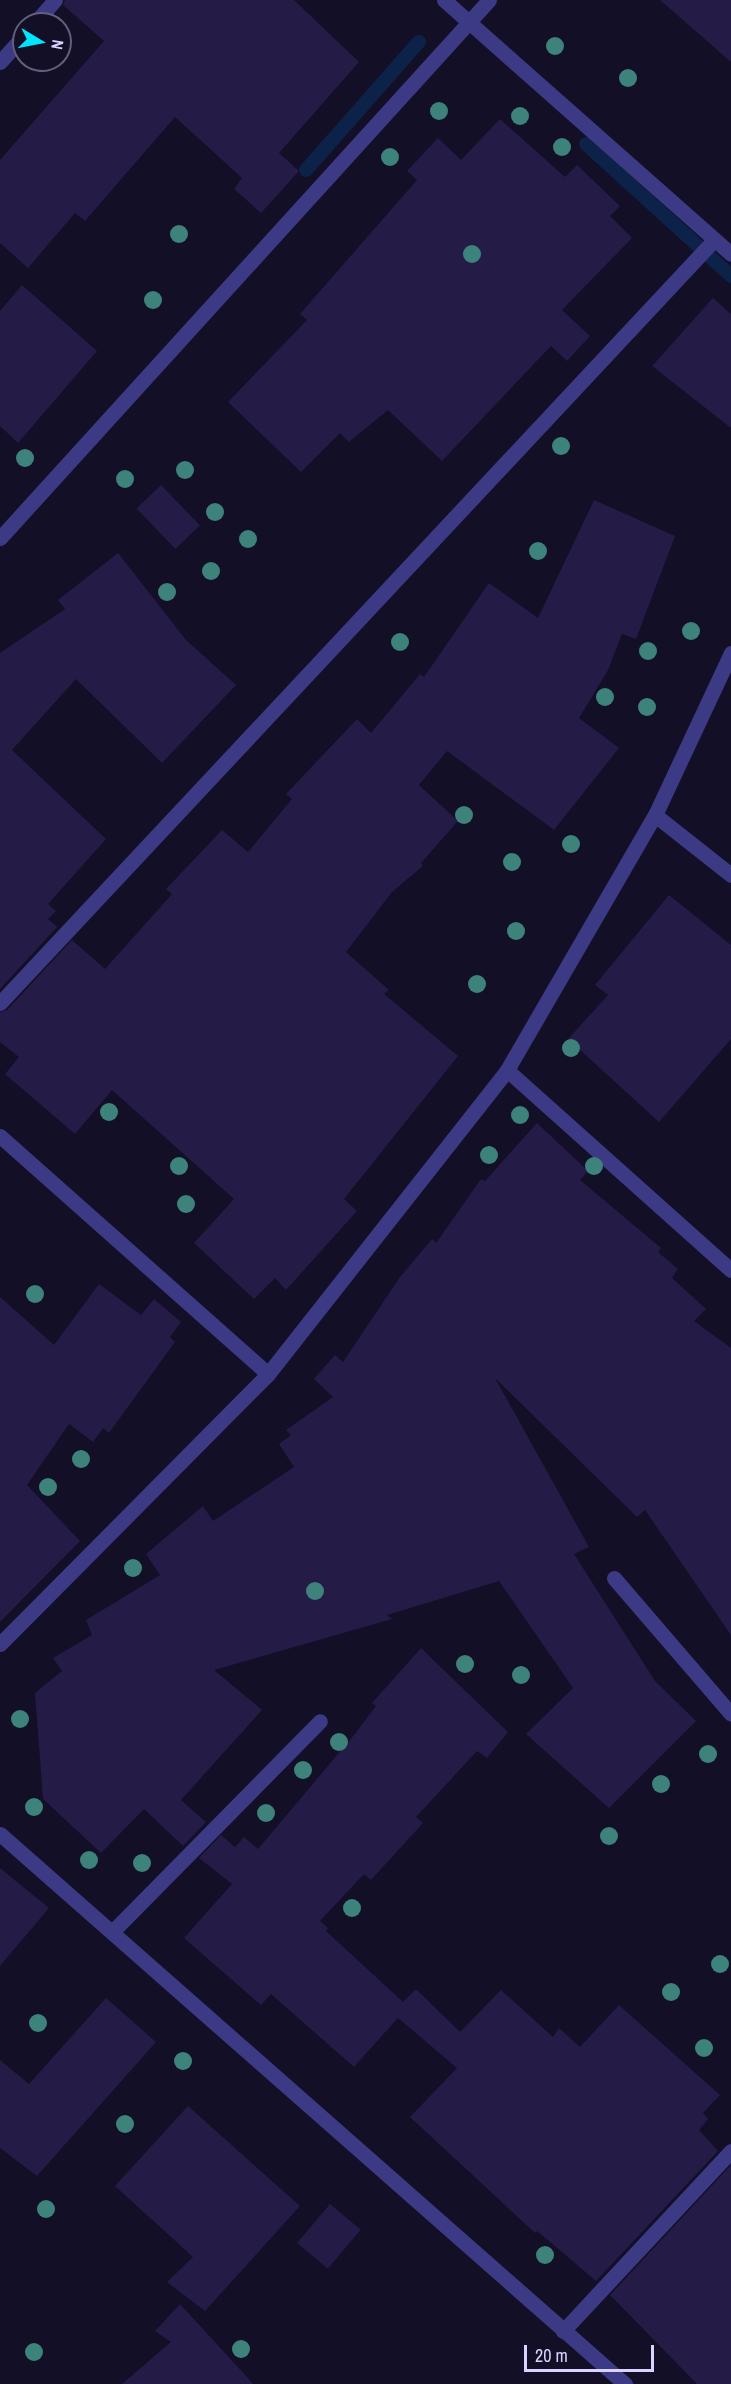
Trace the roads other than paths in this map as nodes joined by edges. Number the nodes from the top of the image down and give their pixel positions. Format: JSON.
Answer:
{"nodes":[{"id":1,"x":55,"y":0,"type":"edge"},
{"id":2,"x":444,"y":0,"type":"edge"},
{"id":3,"x":489,"y":0,"type":"edge"},
{"id":4,"x":44,"y":12,"type":"edge"},
{"id":5,"x":469,"y":23,"type":"junction"},
{"id":6,"x":12,"y":48,"type":"edge"},
{"id":7,"x":0,"y":62,"type":"edge"},
{"id":8,"x":714,"y":240,"type":"junction"},
{"id":9,"x":731,"y":254,"type":"edge"},
{"id":10,"x":0,"y":538,"type":"edge"},
{"id":11,"x":731,"y":652,"type":"edge"},
{"id":12,"x":655,"y":815,"type":"junction"},
{"id":13,"x":731,"y":875,"type":"edge"},
{"id":14,"x":0,"y":1003,"type":"edge"},
{"id":15,"x":507,"y":1070,"type":"junction"},
{"id":16,"x":0,"y":1136,"type":"edge"},
{"id":17,"x":731,"y":1270,"type":"edge"},
{"id":18,"x":268,"y":1374,"type":"junction"},
{"id":19,"x":614,"y":1578,"type":"dead end"},
{"id":20,"x":0,"y":1644,"type":"edge"},
{"id":21,"x":731,"y":1714,"type":"edge"},
{"id":22,"x":320,"y":1721,"type":"dead end"},
{"id":23,"x":0,"y":1834,"type":"edge"},
{"id":24,"x":112,"y":1932,"type":"junction"},
{"id":25,"x":731,"y":2151,"type":"edge"},
{"id":26,"x":563,"y":2331,"type":"junction"},
{"id":27,"x":625,"y":2384,"type":"edge"}],
"edges":[{"from":1,"to":4,"type":"street"},
{"from":2,"to":5,"type":"street"},
{"from":3,"to":5,"type":"street"},
{"from":5,"to":8,"type":"street"},
{"from":5,"to":10,"type":"street"},
{"from":6,"to":7,"type":"street"},
{"from":8,"to":9,"type":"street"},
{"from":8,"to":14,"type":"street"},
{"from":11,"to":12,"type":"street"},
{"from":12,"to":13,"type":"street"},
{"from":12,"to":15,"type":"street"},
{"from":15,"to":17,"type":"street"},
{"from":15,"to":18,"type":"street"},
{"from":16,"to":18,"type":"street"},
{"from":18,"to":20,"type":"street"},
{"from":19,"to":21,"type":"street"},
{"from":22,"to":24,"type":"street"},
{"from":23,"to":24,"type":"street"},
{"from":24,"to":26,"type":"street"},
{"from":25,"to":26,"type":"street"},
{"from":26,"to":27,"type":"street"}]}
